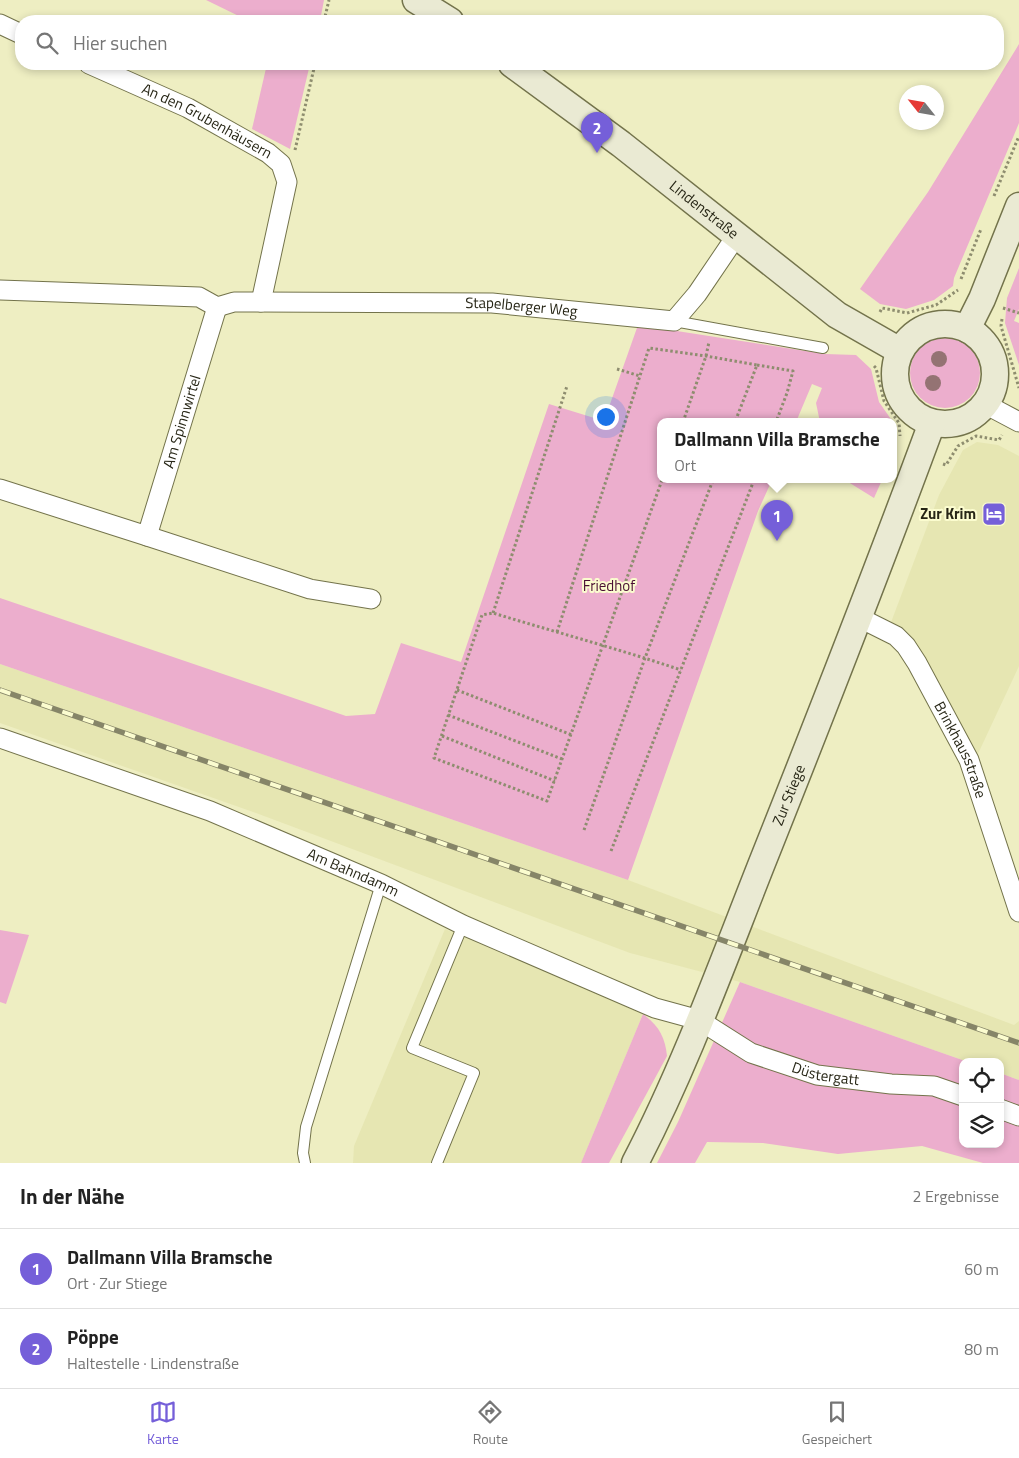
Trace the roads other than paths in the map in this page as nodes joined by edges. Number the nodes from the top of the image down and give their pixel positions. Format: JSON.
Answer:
{"nodes":[{"id":1,"x":416,"y":0,"type":"edge"},
{"id":2,"x":440,"y":15,"type":"edge"},
{"id":3,"x":0,"y":24,"type":"edge"},
{"id":4,"x":15,"y":31,"type":"edge"},
{"id":5,"x":102,"y":70,"type":"edge"},
{"id":6,"x":520,"y":70,"type":"edge"},
{"id":7,"x":1019,"y":206,"type":"edge"},
{"id":8,"x":737,"y":235,"type":"junction"},
{"id":9,"x":0,"y":290,"type":"edge"},
{"id":10,"x":261,"y":302,"type":"junction"},
{"id":11,"x":217,"y":307,"type":"junction"},
{"id":12,"x":674,"y":321,"type":"junction"},
{"id":13,"x":967,"y":329,"type":"junction"},
{"id":14,"x":823,"y":348,"type":"dead end"},
{"id":15,"x":900,"y":351,"type":"junction"},
{"id":16,"x":986,"y":404,"type":"junction"},
{"id":17,"x":1019,"y":422,"type":"edge"},
{"id":18,"x":932,"y":423,"type":"junction"},
{"id":19,"x":0,"y":489,"type":"edge"},
{"id":20,"x":147,"y":536,"type":"junction"},
{"id":21,"x":371,"y":599,"type":"dead end"},
{"id":22,"x":860,"y":618,"type":"junction"},
{"id":23,"x":0,"y":738,"type":"edge"},
{"id":24,"x":381,"y":884,"type":"junction"},
{"id":25,"x":1019,"y":912,"type":"edge"},
{"id":26,"x":463,"y":925,"type":"junction"},
{"id":27,"x":699,"y":1020,"type":"junction"},
{"id":28,"x":959,"y":1095,"type":"edge"},
{"id":29,"x":1004,"y":1110,"type":"edge"},
{"id":30,"x":1019,"y":1116,"type":"edge"},
{"id":31,"x":305,"y":1163,"type":"edge"},
{"id":32,"x":437,"y":1163,"type":"edge"},
{"id":33,"x":635,"y":1163,"type":"edge"}],
"edges":[{"from":1,"to":2,"type":"street"},
{"from":3,"to":4,"type":"street"},
{"from":5,"to":10,"type":"street","name":"An den Grubenhäusern"},
{"from":6,"to":8,"type":"street","name":"Lindenstraße"},
{"from":7,"to":13,"type":"street"},
{"from":8,"to":12,"type":"street"},
{"from":8,"to":15,"type":"street","name":"Lindenstraße"},
{"from":9,"to":11,"type":"street"},
{"from":10,"to":11,"type":"street"},
{"from":10,"to":12,"type":"street","name":"Stapelberger Weg"},
{"from":11,"to":20,"type":"street","name":"Am Spinnwirtel"},
{"from":12,"to":14,"type":"lane"},
{"from":13,"to":15,"type":"street"},
{"from":13,"to":16,"type":"street"},
{"from":15,"to":18,"type":"street"},
{"from":16,"to":17,"type":"street"},
{"from":16,"to":18,"type":"street"},
{"from":18,"to":22,"type":"street","name":"Zur Stiege"},
{"from":19,"to":20,"type":"street"},
{"from":20,"to":21,"type":"street"},
{"from":22,"to":25,"type":"street","name":"Brinkhausstraße"},
{"from":22,"to":27,"type":"street","name":"Zur Stiege"},
{"from":23,"to":24,"type":"street","name":"Am Bahndamm"},
{"from":24,"to":26,"type":"street","name":"Am Bahndamm"},
{"from":24,"to":31,"type":"lane"},
{"from":26,"to":27,"type":"street","name":"Am Bahndamm"},
{"from":26,"to":32,"type":"lane"},
{"from":27,"to":28,"type":"street","name":"Düstergatt"},
{"from":27,"to":33,"type":"street","name":"Zur Stiege"},
{"from":29,"to":30,"type":"street"}]}
